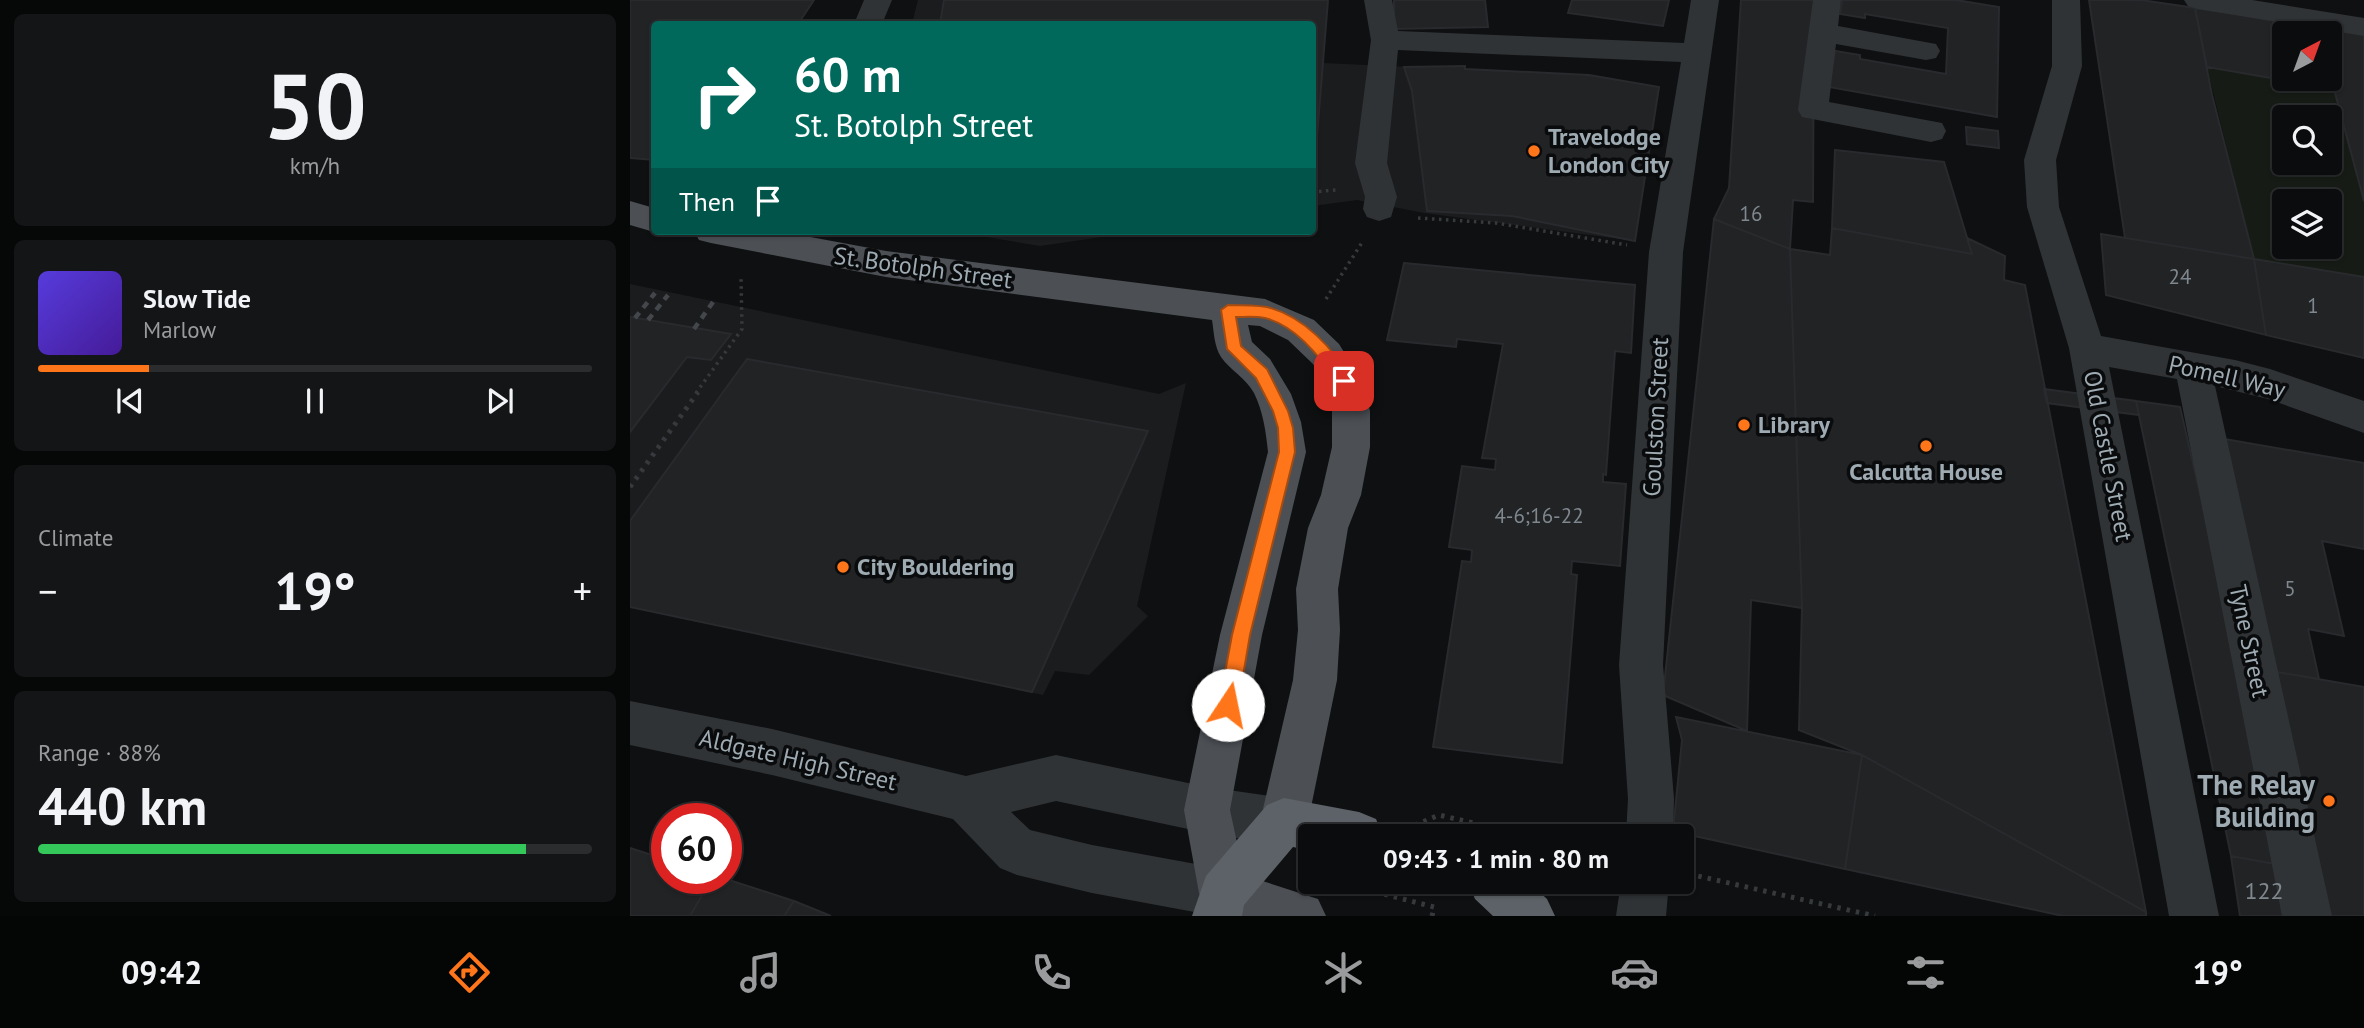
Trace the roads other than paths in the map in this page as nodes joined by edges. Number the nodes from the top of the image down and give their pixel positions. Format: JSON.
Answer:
{"nodes":[{"id":1,"x":878,"y":0,"type":"edge"},
{"id":2,"x":1378,"y":0,"type":"edge"},
{"id":3,"x":1705,"y":0,"type":"edge"},
{"id":4,"x":1828,"y":0,"type":"edge"},
{"id":5,"x":2066,"y":0,"type":"edge"},
{"id":6,"x":2198,"y":0,"type":"edge"},
{"id":7,"x":869,"y":21,"type":"edge"},
{"id":8,"x":2364,"y":27,"type":"edge"},
{"id":9,"x":1823,"y":33,"type":"junction"},
{"id":10,"x":1385,"y":40,"type":"junction"},
{"id":11,"x":1926,"y":51,"type":"dead end"},
{"id":12,"x":1698,"y":55,"type":"junction"},
{"id":13,"x":1931,"y":131,"type":"dead end"},
{"id":14,"x":630,"y":213,"type":"edge"},
{"id":15,"x":651,"y":219,"type":"edge"},
{"id":16,"x":1375,"y":219,"type":"road end"},
{"id":17,"x":732,"y":235,"type":"edge"},
{"id":18,"x":1228,"y":310,"type":"junction"},
{"id":19,"x":2087,"y":348,"type":"junction"},
{"id":20,"x":2193,"y":366,"type":"junction"},
{"id":21,"x":2364,"y":416,"type":"edge"},
{"id":22,"x":630,"y":723,"type":"edge"},
{"id":23,"x":966,"y":799,"type":"junction"},
{"id":24,"x":1207,"y":810,"type":"junction"},
{"id":25,"x":1651,"y":818,"type":"edge"},
{"id":26,"x":1284,"y":822,"type":"junction"},
{"id":27,"x":1300,"y":824,"type":"edge"},
{"id":28,"x":1505,"y":894,"type":"edge"},
{"id":29,"x":1644,"y":894,"type":"edge"},
{"id":30,"x":1220,"y":904,"type":"edge"},
{"id":31,"x":1301,"y":916,"type":"edge"},
{"id":32,"x":1530,"y":916,"type":"edge"},
{"id":33,"x":1641,"y":916,"type":"edge"},
{"id":34,"x":2194,"y":916,"type":"edge"},
{"id":35,"x":2308,"y":916,"type":"edge"}],
"edges":[{"from":1,"to":7,"type":"street"},
{"from":2,"to":10,"type":"street"},
{"from":3,"to":12,"type":"street","name":"Goulston Street"},
{"from":4,"to":9,"type":"street"},
{"from":5,"to":19,"type":"street","name":"Old Castle Street"},
{"from":6,"to":8,"type":"street"},
{"from":9,"to":11,"type":"street"},
{"from":9,"to":13,"type":"street"},
{"from":10,"to":12,"type":"street"},
{"from":10,"to":16,"type":"street"},
{"from":12,"to":25,"type":"street","name":"Goulston Street"},
{"from":14,"to":15,"type":"main road"},
{"from":17,"to":18,"type":"main road","name":"St. Botolph Street"},
{"from":18,"to":24,"type":"main road"},
{"from":18,"to":26,"type":"main road","name":"St. Botolph Street"},
{"from":19,"to":20,"type":"street","name":"Pomell Way"},
{"from":19,"to":34,"type":"street","name":"Old Castle Street"},
{"from":20,"to":21,"type":"street","name":"Pomell Way"},
{"from":20,"to":35,"type":"street","name":"Tyne Street"},
{"from":22,"to":23,"type":"street","name":"Aldgate High Street"},
{"from":23,"to":24,"type":"street","name":"Aldgate High Street"},
{"from":23,"to":30,"type":"street"},
{"from":24,"to":26,"type":"street","name":"Aldgate High Street"},
{"from":24,"to":30,"type":"main road"},
{"from":26,"to":27,"type":"highway"},
{"from":26,"to":30,"type":"highway"},
{"from":28,"to":32,"type":"highway"},
{"from":29,"to":33,"type":"street"},
{"from":30,"to":31,"type":"main road"}]}
